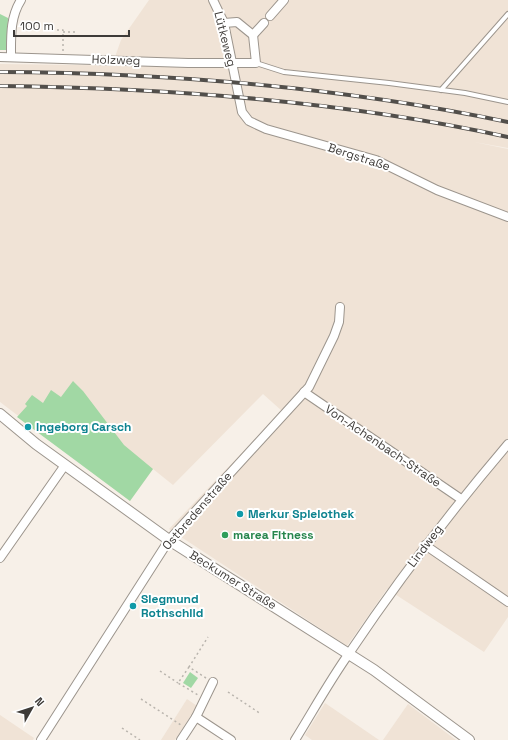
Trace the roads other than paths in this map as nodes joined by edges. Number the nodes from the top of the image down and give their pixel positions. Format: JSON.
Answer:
{"nodes":[{"id":1,"x":21,"y":0,"type":"edge"},
{"id":2,"x":213,"y":0,"type":"edge"},
{"id":3,"x":284,"y":0,"type":"edge"},
{"id":4,"x":508,"y":14,"type":"edge"},
{"id":5,"x":270,"y":16,"type":"dead end"},
{"id":6,"x":224,"y":23,"type":"junction"},
{"id":7,"x":264,"y":23,"type":"dead end"},
{"id":8,"x":253,"y":35,"type":"junction"},
{"id":9,"x":0,"y":57,"type":"edge"},
{"id":10,"x":11,"y":57,"type":"junction"},
{"id":11,"x":256,"y":63,"type":"junction"},
{"id":12,"x":232,"y":64,"type":"junction"},
{"id":13,"x":235,"y":80,"type":"joint"},
{"id":14,"x":441,"y":90,"type":"junction"},
{"id":15,"x":508,"y":102,"type":"edge"},
{"id":16,"x":508,"y":217,"type":"edge"},
{"id":17,"x":340,"y":307,"type":"dead end"},
{"id":18,"x":304,"y":392,"type":"junction"},
{"id":19,"x":0,"y":414,"type":"edge"},
{"id":20,"x":508,"y":444,"type":"edge"},
{"id":21,"x":64,"y":465,"type":"junction"},
{"id":22,"x":462,"y":499,"type":"junction"},
{"id":23,"x":169,"y":540,"type":"junction"},
{"id":24,"x":425,"y":545,"type":"junction"},
{"id":25,"x":0,"y":558,"type":"edge"},
{"id":26,"x":508,"y":602,"type":"edge"},
{"id":27,"x":348,"y":653,"type":"junction"},
{"id":28,"x":213,"y":682,"type":"road end"},
{"id":29,"x":196,"y":717,"type":"junction"},
{"id":30,"x":41,"y":740,"type":"edge"},
{"id":31,"x":181,"y":740,"type":"edge"},
{"id":32,"x":231,"y":740,"type":"edge"},
{"id":33,"x":295,"y":740,"type":"edge"},
{"id":34,"x":469,"y":740,"type":"edge"}],
"edges":[{"from":1,"to":10,"type":"street"},
{"from":2,"to":6,"type":"street","name":"Lütkeweg"},
{"from":3,"to":5,"type":"street"},
{"from":4,"to":14,"type":"lane"},
{"from":6,"to":8,"type":"street"},
{"from":6,"to":12,"type":"street","name":"Lütkeweg"},
{"from":7,"to":8,"type":"street"},
{"from":8,"to":11,"type":"street"},
{"from":9,"to":10,"type":"street","name":"Holzweg"},
{"from":10,"to":12,"type":"street","name":"Holzweg"},
{"from":11,"to":12,"type":"street","name":"Holzweg"},
{"from":11,"to":14,"type":"lane"},
{"from":12,"to":13,"type":"street","name":"Lütkeweg"},
{"from":13,"to":16,"type":"street","name":"Bergstraße"},
{"from":14,"to":15,"type":"lane"},
{"from":17,"to":18,"type":"street","name":"Ostbredenstraße"},
{"from":18,"to":22,"type":"street","name":"Von-Achenbach-Straße"},
{"from":18,"to":23,"type":"street","name":"Ostbredenstraße"},
{"from":19,"to":21,"type":"street","name":"Beckumer Straße"},
{"from":20,"to":22,"type":"street","name":"Lindweg"},
{"from":21,"to":23,"type":"street","name":"Beckumer Straße"},
{"from":21,"to":25,"type":"street"},
{"from":22,"to":24,"type":"street","name":"Lindweg"},
{"from":23,"to":27,"type":"street","name":"Beckumer Straße"},
{"from":23,"to":30,"type":"street","name":"Ostbredenstraße"},
{"from":24,"to":26,"type":"street"},
{"from":24,"to":27,"type":"street","name":"Lindweg"},
{"from":27,"to":33,"type":"street","name":"Lindweg"},
{"from":27,"to":34,"type":"street","name":"Beckumer Straße"},
{"from":28,"to":29,"type":"street"},
{"from":29,"to":31,"type":"street"},
{"from":29,"to":32,"type":"street"}]}
